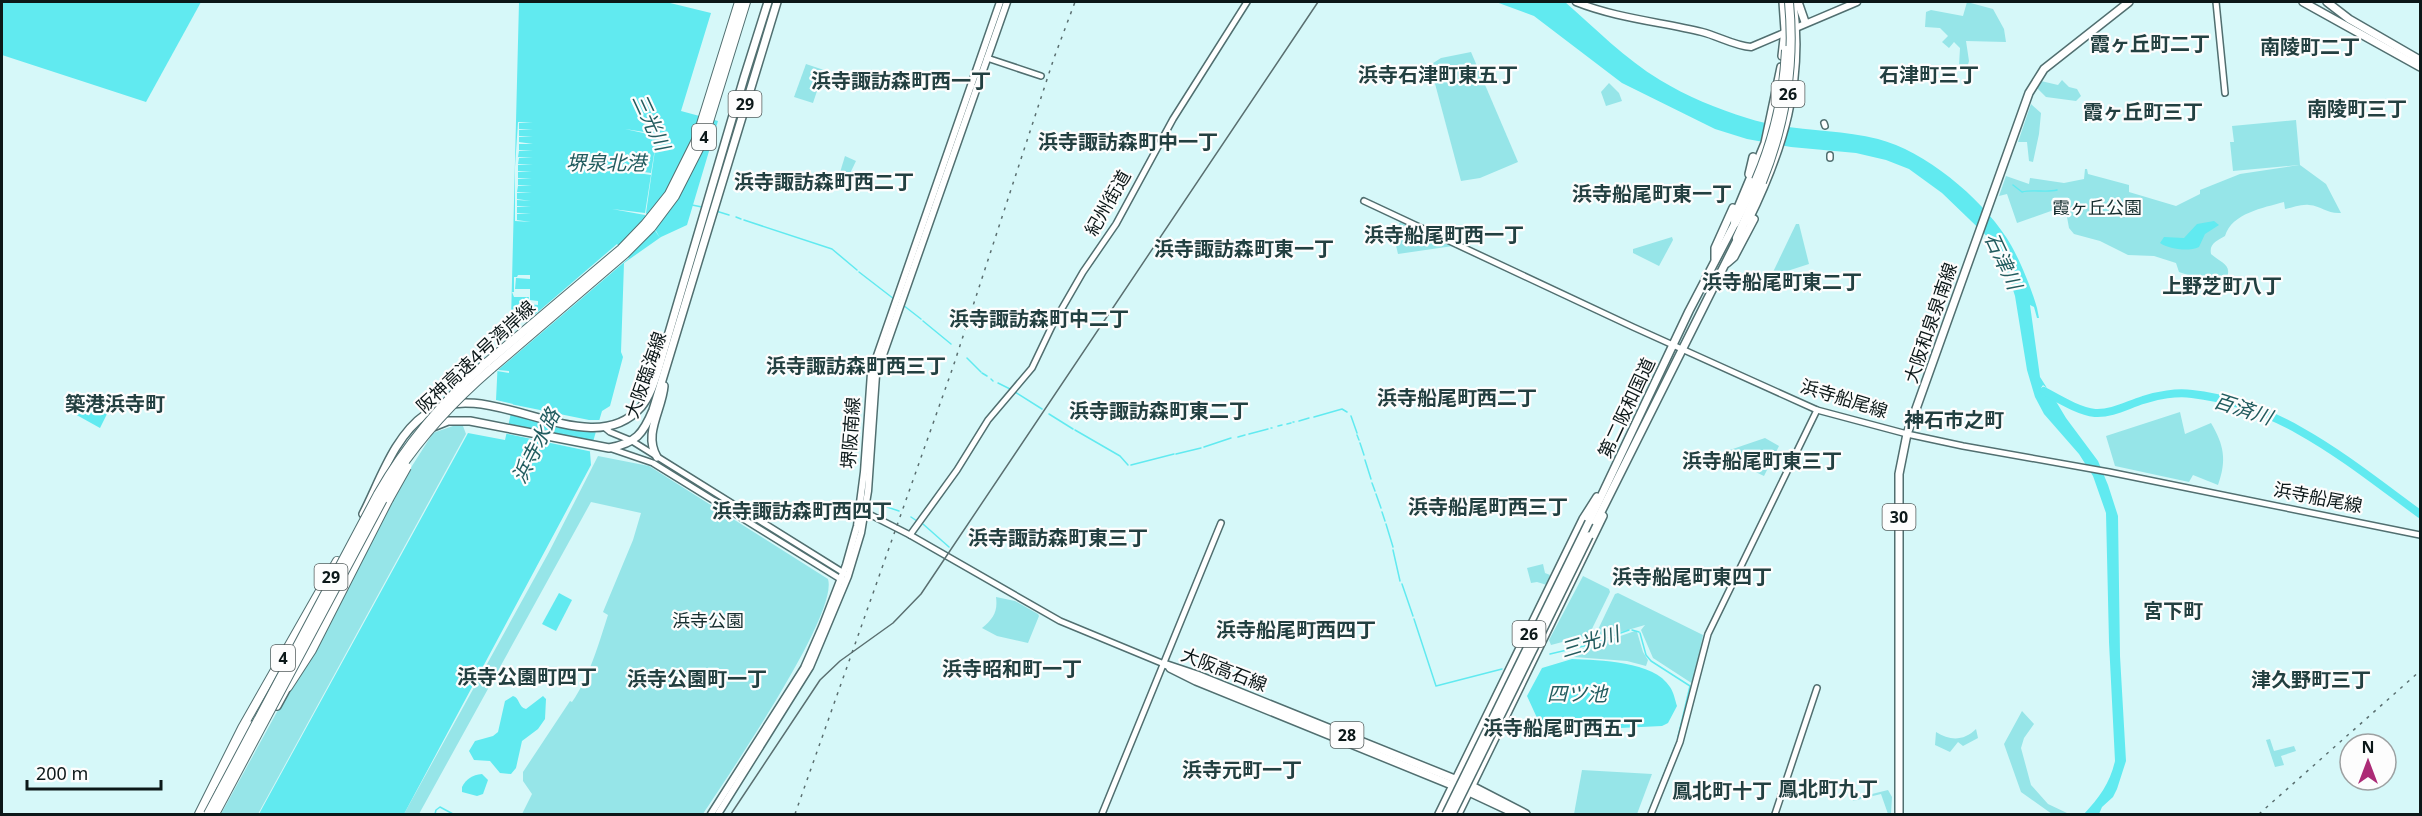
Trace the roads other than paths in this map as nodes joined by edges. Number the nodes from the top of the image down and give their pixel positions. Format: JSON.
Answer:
{"nodes":[{"id":1,"x":739,"y":2,"type":"edge"},
{"id":2,"x":746,"y":2,"type":"edge"},
{"id":3,"x":768,"y":2,"type":"edge"},
{"id":4,"x":777,"y":2,"type":"edge"},
{"id":5,"x":1000,"y":2,"type":"edge"},
{"id":6,"x":1007,"y":2,"type":"edge"},
{"id":7,"x":1247,"y":2,"type":"edge"},
{"id":8,"x":1576,"y":2,"type":"edge"},
{"id":9,"x":1788,"y":2,"type":"edge"},
{"id":10,"x":1798,"y":2,"type":"edge"},
{"id":11,"x":1857,"y":2,"type":"edge"},
{"id":12,"x":2129,"y":2,"type":"edge"},
{"id":13,"x":2216,"y":2,"type":"edge"},
{"id":14,"x":2306,"y":2,"type":"edge"},
{"id":15,"x":2327,"y":2,"type":"edge"},
{"id":16,"x":1805,"y":22,"type":"junction"},
{"id":17,"x":1796,"y":27,"type":"junction"},
{"id":18,"x":1785,"y":30,"type":"junction"},
{"id":19,"x":987,"y":58,"type":"junction"},
{"id":20,"x":2421,"y":60,"type":"edge"},
{"id":21,"x":2421,"y":67,"type":"edge"},
{"id":22,"x":1041,"y":76,"type":"dead end"},
{"id":23,"x":2225,"y":93,"type":"dead end"},
{"id":24,"x":1753,"y":157,"type":"dead end"},
{"id":25,"x":1779,"y":165,"type":"dead end"},
{"id":26,"x":1759,"y":181,"type":"junction"},
{"id":27,"x":1364,"y":201,"type":"dead end"},
{"id":28,"x":709,"y":210,"type":"junction"},
{"id":29,"x":1735,"y":223,"type":"joint"},
{"id":30,"x":1737,"y":238,"type":"joint"},
{"id":31,"x":1715,"y":262,"type":"junction"},
{"id":32,"x":1724,"y":266,"type":"junction"},
{"id":33,"x":898,"y":302,"type":"junction"},
{"id":34,"x":1673,"y":345,"type":"junction"},
{"id":35,"x":1683,"y":350,"type":"junction"},
{"id":36,"x":665,"y":372,"type":"junction"},
{"id":37,"x":1817,"y":410,"type":"junction"},
{"id":38,"x":431,"y":427,"type":"junction"},
{"id":39,"x":604,"y":427,"type":"junction"},
{"id":40,"x":1907,"y":434,"type":"junction"},
{"id":41,"x":413,"y":438,"type":"junction"},
{"id":42,"x":632,"y":441,"type":"junction"},
{"id":43,"x":609,"y":448,"type":"junction"},
{"id":44,"x":656,"y":459,"type":"junction"},
{"id":45,"x":1605,"y":489,"type":"junction"},
{"id":46,"x":1608,"y":502,"type":"junction"},
{"id":47,"x":862,"y":511,"type":"junction"},
{"id":48,"x":1221,"y":523,"type":"dead end"},
{"id":49,"x":910,"y":535,"type":"junction"},
{"id":50,"x":2421,"y":535,"type":"edge"},
{"id":51,"x":844,"y":578,"type":"junction"},
{"id":52,"x":1164,"y":664,"type":"junction"},
{"id":53,"x":288,"y":687,"type":"junction"},
{"id":54,"x":1817,"y":688,"type":"dead end"},
{"id":55,"x":1455,"y":783,"type":"junction"},
{"id":56,"x":1470,"y":789,"type":"junction"},
{"id":57,"x":199,"y":814,"type":"edge"},
{"id":58,"x":208,"y":814,"type":"edge"},
{"id":59,"x":214,"y":814,"type":"edge"},
{"id":60,"x":711,"y":814,"type":"edge"},
{"id":61,"x":718,"y":814,"type":"edge"},
{"id":62,"x":1102,"y":814,"type":"edge"},
{"id":63,"x":1440,"y":814,"type":"edge"},
{"id":64,"x":1446,"y":814,"type":"edge"},
{"id":65,"x":1452,"y":814,"type":"edge"},
{"id":66,"x":1458,"y":814,"type":"edge"},
{"id":67,"x":1515,"y":814,"type":"edge"},
{"id":68,"x":1526,"y":814,"type":"edge"},
{"id":69,"x":1651,"y":814,"type":"edge"},
{"id":70,"x":1775,"y":814,"type":"edge"},
{"id":71,"x":1899,"y":814,"type":"edge"}],
"edges":[{"from":1,"to":41,"type":"highway","name":"阪神高速4号湾岸線","number":"4","bridge":true},
{"from":2,"to":38,"type":"highway","name":"阪神高速4号湾岸線","number":"4","bridge":true},
{"from":3,"to":28,"type":"main road","name":"大阪臨海線","number":"29"},
{"from":4,"to":28,"type":"main road","name":"大阪臨海線","number":"29"},
{"from":5,"to":33,"type":"main road","name":"堺阪南線"},
{"from":6,"to":19,"type":"main road","name":"堺阪南線"},
{"from":7,"to":49,"type":"street","name":"紀州街道"},
{"from":8,"to":18,"type":"main road"},
{"from":9,"to":17,"type":"main road","number":"26"},
{"from":9,"to":18,"type":"main road","number":"26"},
{"from":9,"to":26,"type":"highway","name":"第二阪和国道","number":"26","bridge":true},
{"from":10,"to":16,"type":"main road"},
{"from":11,"to":16,"type":"main road"},
{"from":12,"to":40,"type":"main road","name":"大阪和泉泉南線","number":"30"},
{"from":13,"to":23,"type":"street"},
{"from":14,"to":21,"type":"main road"},
{"from":15,"to":20,"type":"main road"},
{"from":16,"to":17,"type":"main road"},
{"from":17,"to":18,"type":"main road"},
{"from":17,"to":26,"type":"main road","number":"26"},
{"from":18,"to":26,"type":"main road","number":"26"},
{"from":19,"to":22,"type":"street"},
{"from":19,"to":33,"type":"main road","name":"堺阪南線"},
{"from":24,"to":31,"type":"main road"},
{"from":25,"to":32,"type":"main road"},
{"from":26,"to":29,"type":"highway","name":"第二阪和国道","number":"26"},
{"from":26,"to":30,"type":"highway","name":"第二阪和国道","number":"26"},
{"from":27,"to":34,"type":"street","name":"浜寺船尾線"},
{"from":28,"to":36,"type":"main road","name":"大阪臨海線","number":"29"},
{"from":28,"to":39,"type":"main road","name":"大阪臨海線","number":"29"},
{"from":29,"to":31,"type":"main road","name":"第二阪和国道","number":"26"},
{"from":30,"to":32,"type":"main road","name":"第二阪和国道","number":"26"},
{"from":31,"to":34,"type":"main road","name":"第二阪和国道","number":"26"},
{"from":32,"to":35,"type":"main road","name":"第二阪和国道","number":"26"},
{"from":33,"to":47,"type":"main road","name":"堺阪南線"},
{"from":34,"to":35,"type":"street","name":"浜寺船尾線"},
{"from":34,"to":45,"type":"main road","name":"第二阪和国道","number":"26"},
{"from":35,"to":37,"type":"street","name":"浜寺船尾線"},
{"from":35,"to":46,"type":"main road","name":"第二阪和国道","number":"26"},
{"from":36,"to":42,"type":"main road","name":"大阪臨海線","number":"29"},
{"from":36,"to":44,"type":"main road"},
{"from":37,"to":40,"type":"street","name":"浜寺船尾線"},
{"from":37,"to":69,"type":"street"},
{"from":38,"to":53,"type":"highway","number":"4","bridge":true},
{"from":38,"to":59,"type":"highway","name":"阪神高速4号湾岸線","number":"4","bridge":true},
{"from":39,"to":42,"type":"street"},
{"from":39,"to":57,"type":"main road","name":"大阪臨海線","number":"29"},
{"from":40,"to":50,"type":"street","name":"浜寺船尾線"},
{"from":40,"to":71,"type":"main road","name":"大阪和泉泉南線","number":"30"},
{"from":41,"to":57,"type":"highway","number":"4","bridge":true},
{"from":41,"to":58,"type":"highway","name":"阪神高速4号湾岸線","number":"4","bridge":true},
{"from":42,"to":43,"type":"main road","name":"大阪臨海線","number":"29"},
{"from":42,"to":44,"type":"street"},
{"from":43,"to":44,"type":"street"},
{"from":43,"to":53,"type":"main road","name":"大阪臨海線","number":"29"},
{"from":44,"to":51,"type":"street"},
{"from":45,"to":55,"type":"main road","number":"26"},
{"from":45,"to":64,"type":"main road","name":"第二阪和国道","number":"26","bridge":true},
{"from":46,"to":56,"type":"main road","number":"26"},
{"from":46,"to":65,"type":"main road","name":"第二阪和国道","number":"26","bridge":true},
{"from":47,"to":49,"type":"street"},
{"from":47,"to":51,"type":"main road","name":"堺阪南線"},
{"from":48,"to":52,"type":"street"},
{"from":49,"to":52,"type":"street"},
{"from":51,"to":60,"type":"main road","name":"堺阪南線"},
{"from":51,"to":61,"type":"main road","name":"堺阪南線"},
{"from":52,"to":55,"type":"main road","name":"大阪高石線","number":"28"},
{"from":52,"to":62,"type":"street"},
{"from":53,"to":59,"type":"main road","name":"大阪臨海線","number":"29"},
{"from":54,"to":70,"type":"street"},
{"from":55,"to":56,"type":"main road","name":"大阪高石線","number":"28"},
{"from":55,"to":63,"type":"main road","number":"26"},
{"from":56,"to":66,"type":"main road","number":"26"},
{"from":56,"to":67,"type":"main road","name":"大阪高石線","number":"28"},
{"from":56,"to":68,"type":"main road","name":"大阪高石線","number":"28"}]}
